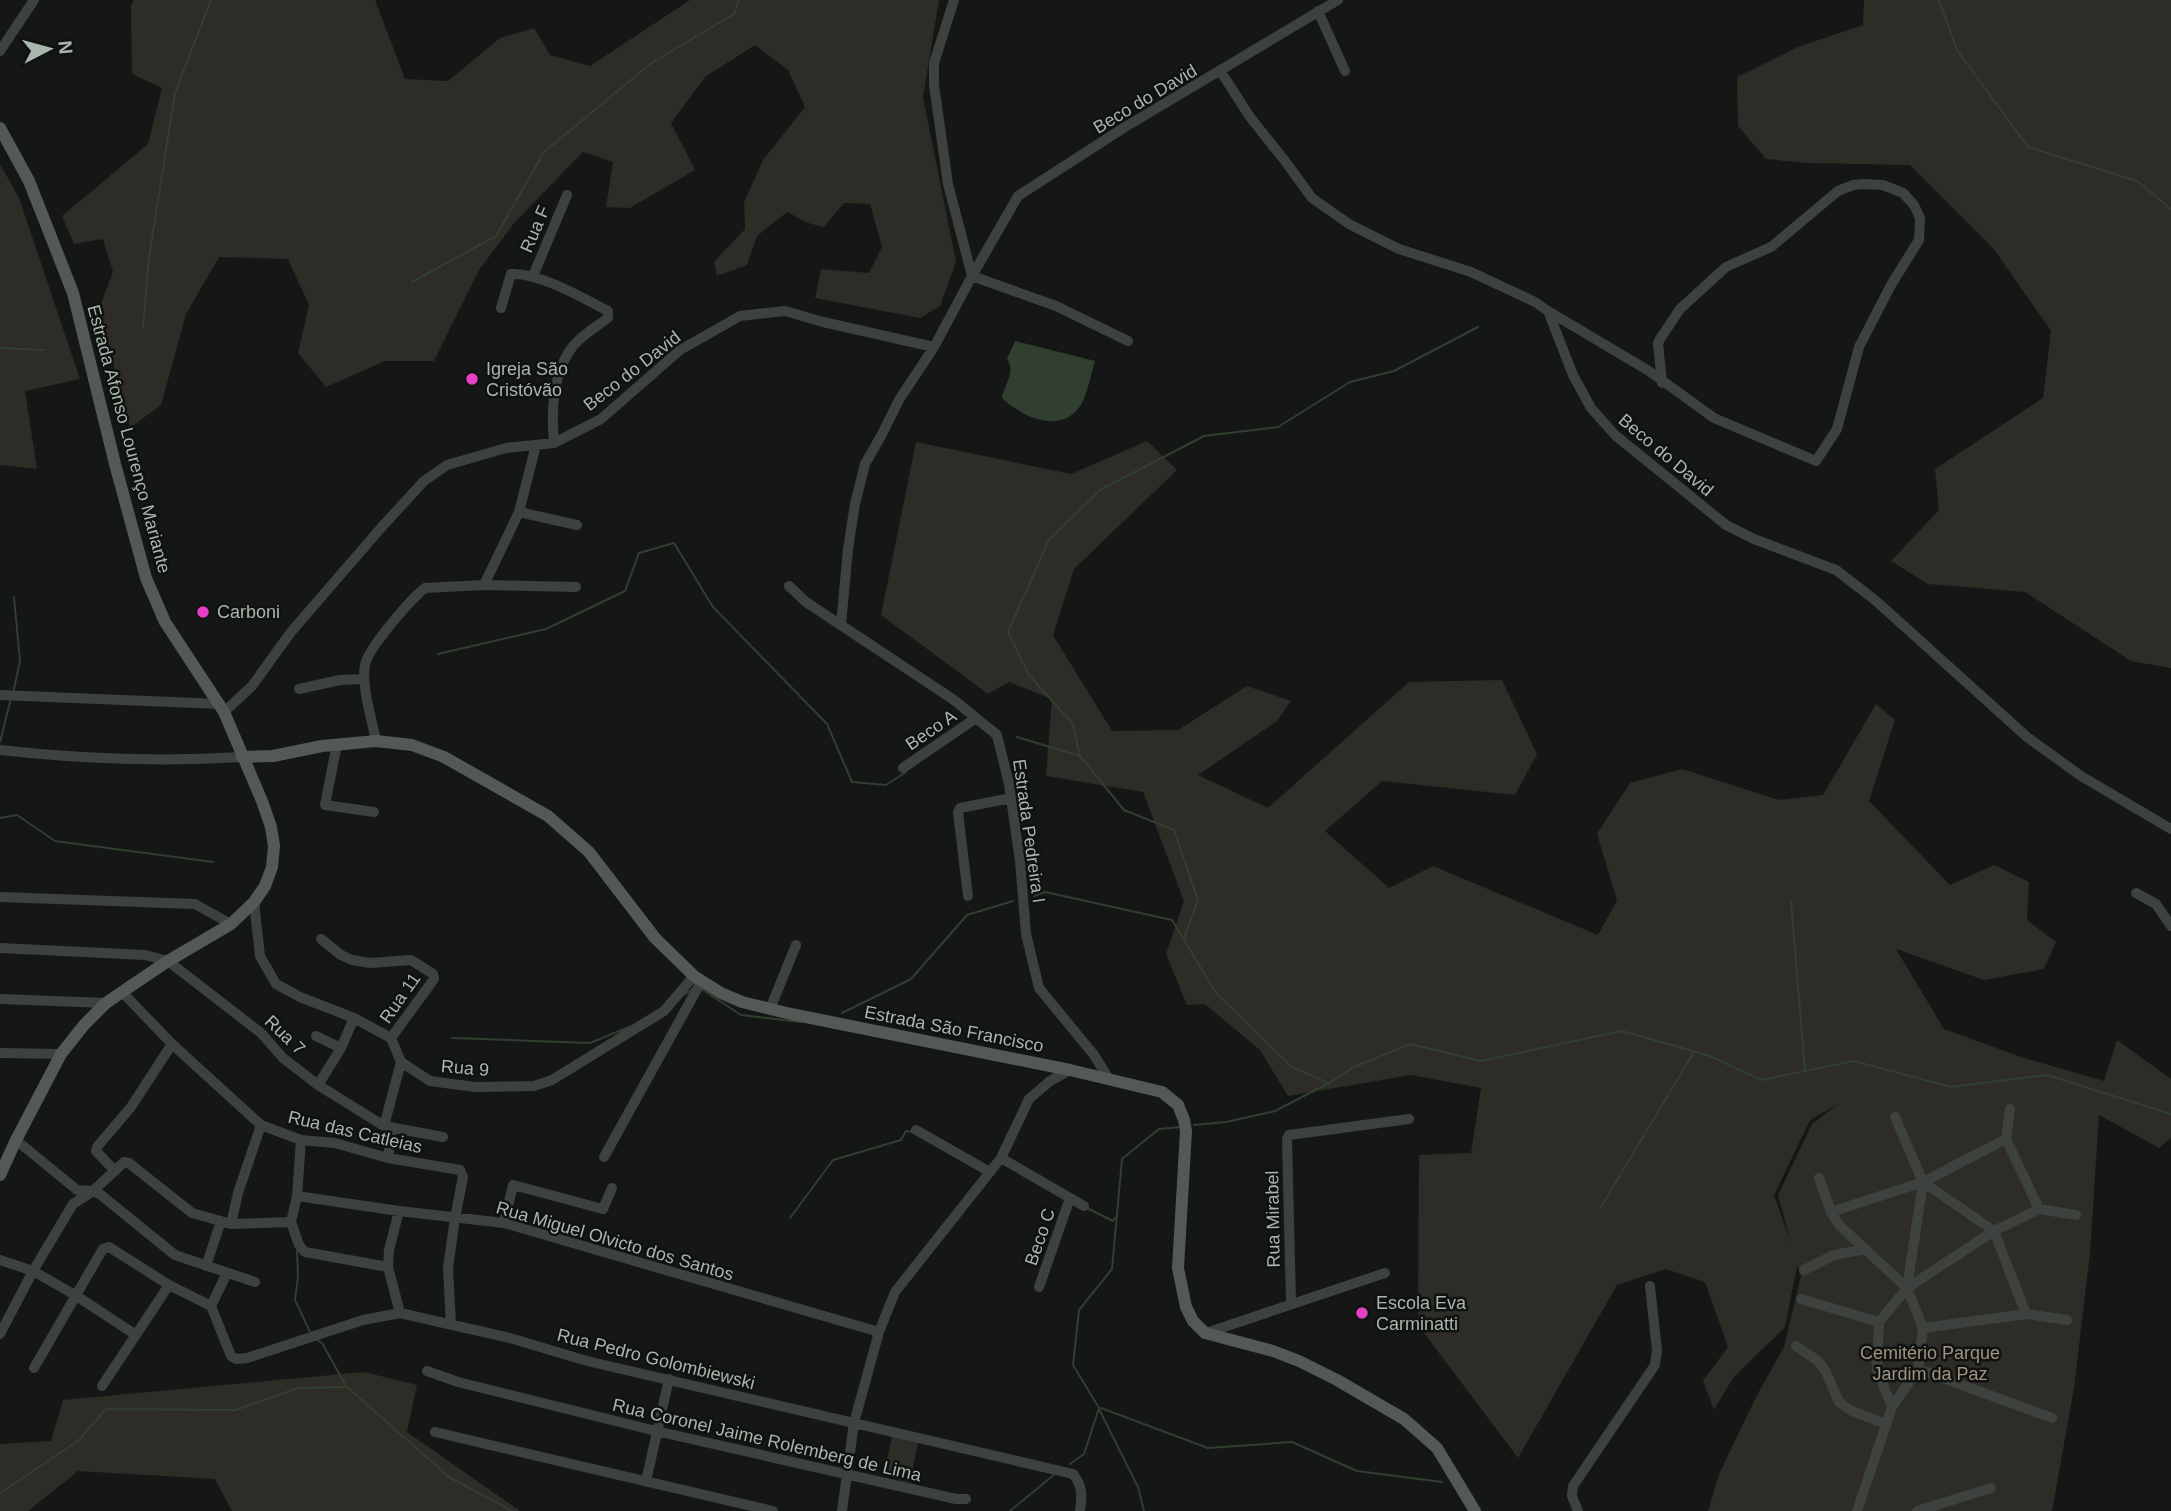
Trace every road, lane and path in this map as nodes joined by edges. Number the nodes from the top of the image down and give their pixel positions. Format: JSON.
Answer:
{"nodes":[{"id":1,"x":34,"y":0,"type":"edge"},
{"id":2,"x":954,"y":0,"type":"edge"},
{"id":3,"x":1338,"y":0,"type":"edge"},
{"id":4,"x":1318,"y":11,"type":"junction"},
{"id":5,"x":0,"y":51,"type":"edge"},
{"id":6,"x":1345,"y":71,"type":"dead end"},
{"id":7,"x":1221,"y":72,"type":"junction"},
{"id":8,"x":0,"y":128,"type":"edge"},
{"id":9,"x":567,"y":195,"type":"dead end"},
{"id":10,"x":533,"y":276,"type":"junction"},
{"id":11,"x":972,"y":276,"type":"junction"},
{"id":12,"x":501,"y":308,"type":"dead end"},
{"id":13,"x":1548,"y":311,"type":"junction"},
{"id":14,"x":1128,"y":341,"type":"dead end"},
{"id":15,"x":934,"y":347,"type":"junction"},
{"id":16,"x":1662,"y":383,"type":"junction"},
{"id":17,"x":554,"y":443,"type":"junction"},
{"id":18,"x":536,"y":445,"type":"junction"},
{"id":19,"x":519,"y":512,"type":"junction"},
{"id":20,"x":577,"y":525,"type":"dead end"},
{"id":21,"x":484,"y":584,"type":"junction"},
{"id":22,"x":789,"y":586,"type":"dead end"},
{"id":23,"x":576,"y":587,"type":"dead end"},
{"id":24,"x":841,"y":625,"type":"junction"},
{"id":25,"x":364,"y":679,"type":"junction"},
{"id":26,"x":299,"y":689,"type":"dead end"},
{"id":27,"x":0,"y":695,"type":"edge"},
{"id":28,"x":222,"y":708,"type":"junction"},
{"id":29,"x":976,"y":718,"type":"junction"},
{"id":30,"x":376,"y":741,"type":"junction"},
{"id":31,"x":337,"y":744,"type":"junction"},
{"id":32,"x":0,"y":750,"type":"edge"},
{"id":33,"x":242,"y":757,"type":"junction"},
{"id":34,"x":903,"y":768,"type":"dead end"},
{"id":35,"x":1011,"y":798,"type":"junction"},
{"id":36,"x":374,"y":812,"type":"dead end"},
{"id":37,"x":2171,"y":829,"type":"edge"},
{"id":38,"x":2136,"y":893,"type":"dead end"},
{"id":39,"x":968,"y":896,"type":"dead end"},
{"id":40,"x":0,"y":897,"type":"edge"},
{"id":41,"x":254,"y":902,"type":"junction"},
{"id":42,"x":231,"y":924,"type":"junction"},
{"id":43,"x":2171,"y":926,"type":"edge"},
{"id":44,"x":321,"y":939,"type":"dead end"},
{"id":45,"x":796,"y":945,"type":"dead end"},
{"id":46,"x":0,"y":947,"type":"edge"},
{"id":47,"x":168,"y":961,"type":"junction"},
{"id":48,"x":698,"y":983,"type":"junction"},
{"id":49,"x":122,"y":992,"type":"junction"},
{"id":50,"x":0,"y":999,"type":"edge"},
{"id":51,"x":106,"y":1003,"type":"junction"},
{"id":52,"x":770,"y":1010,"type":"junction"},
{"id":53,"x":354,"y":1018,"type":"junction"},
{"id":54,"x":316,"y":1036,"type":"dead end"},
{"id":55,"x":391,"y":1038,"type":"junction"},
{"id":56,"x":172,"y":1044,"type":"junction"},
{"id":57,"x":341,"y":1048,"type":"junction"},
{"id":58,"x":0,"y":1052,"type":"edge"},
{"id":59,"x":61,"y":1054,"type":"junction"},
{"id":60,"x":401,"y":1062,"type":"junction"},
{"id":61,"x":1070,"y":1069,"type":"junction"},
{"id":62,"x":1109,"y":1079,"type":"junction"},
{"id":63,"x":318,"y":1085,"type":"junction"},
{"id":64,"x":2010,"y":1109,"type":"dead end"},
{"id":65,"x":1895,"y":1117,"type":"dead end"},
{"id":66,"x":1409,"y":1119,"type":"dead end"},
{"id":67,"x":261,"y":1125,"type":"junction"},
{"id":68,"x":388,"y":1127,"type":"junction"},
{"id":69,"x":916,"y":1130,"type":"dead end"},
{"id":70,"x":443,"y":1137,"type":"dead end"},
{"id":71,"x":2006,"y":1139,"type":"junction"},
{"id":72,"x":16,"y":1140,"type":"junction"},
{"id":73,"x":301,"y":1140,"type":"junction"},
{"id":74,"x":604,"y":1157,"type":"dead end"},
{"id":75,"x":388,"y":1158,"type":"junction"},
{"id":76,"x":1001,"y":1158,"type":"junction"},
{"id":77,"x":115,"y":1171,"type":"junction"},
{"id":78,"x":990,"y":1172,"type":"junction"},
{"id":79,"x":0,"y":1175,"type":"edge"},
{"id":80,"x":1819,"y":1178,"type":"dead end"},
{"id":81,"x":1923,"y":1182,"type":"junction"},
{"id":82,"x":612,"y":1188,"type":"dead end"},
{"id":83,"x":93,"y":1191,"type":"junction"},
{"id":84,"x":297,"y":1196,"type":"junction"},
{"id":85,"x":1070,"y":1198,"type":"junction"},
{"id":86,"x":1084,"y":1206,"type":"dead end"},
{"id":87,"x":2039,"y":1209,"type":"junction"},
{"id":88,"x":399,"y":1211,"type":"junction"},
{"id":89,"x":1831,"y":1212,"type":"junction"},
{"id":90,"x":2076,"y":1215,"type":"dead end"},
{"id":91,"x":455,"y":1218,"type":"junction"},
{"id":92,"x":226,"y":1223,"type":"junction"},
{"id":93,"x":291,"y":1223,"type":"junction"},
{"id":94,"x":504,"y":1223,"type":"junction"},
{"id":95,"x":1994,"y":1231,"type":"junction"},
{"id":96,"x":1866,"y":1249,"type":"junction"},
{"id":97,"x":0,"y":1260,"type":"edge"},
{"id":98,"x":206,"y":1266,"type":"junction"},
{"id":99,"x":388,"y":1267,"type":"junction"},
{"id":100,"x":1804,"y":1270,"type":"dead end"},
{"id":101,"x":33,"y":1271,"type":"junction"},
{"id":102,"x":227,"y":1273,"type":"junction"},
{"id":103,"x":1385,"y":1273,"type":"dead end"},
{"id":104,"x":255,"y":1282,"type":"dead end"},
{"id":105,"x":169,"y":1284,"type":"junction"},
{"id":106,"x":1650,"y":1286,"type":"dead end"},
{"id":107,"x":1040,"y":1287,"type":"dead end"},
{"id":108,"x":1907,"y":1289,"type":"junction"},
{"id":109,"x":75,"y":1295,"type":"junction"},
{"id":110,"x":1801,"y":1299,"type":"dead end"},
{"id":111,"x":1291,"y":1303,"type":"junction"},
{"id":112,"x":211,"y":1306,"type":"junction"},
{"id":113,"x":400,"y":1313,"type":"junction"},
{"id":114,"x":2026,"y":1314,"type":"junction"},
{"id":115,"x":2067,"y":1320,"type":"dead end"},
{"id":116,"x":1879,"y":1322,"type":"junction"},
{"id":117,"x":452,"y":1324,"type":"junction"},
{"id":118,"x":1923,"y":1328,"type":"junction"},
{"id":119,"x":879,"y":1332,"type":"junction"},
{"id":120,"x":1205,"y":1333,"type":"junction"},
{"id":121,"x":0,"y":1334,"type":"edge"},
{"id":122,"x":136,"y":1335,"type":"junction"},
{"id":123,"x":1796,"y":1346,"type":"dead end"},
{"id":124,"x":34,"y":1368,"type":"dead end"},
{"id":125,"x":1918,"y":1369,"type":"junction"},
{"id":126,"x":427,"y":1371,"type":"dead end"},
{"id":127,"x":669,"y":1379,"type":"junction"},
{"id":128,"x":102,"y":1386,"type":"dead end"},
{"id":129,"x":1892,"y":1407,"type":"junction"},
{"id":130,"x":2052,"y":1418,"type":"dead end"},
{"id":131,"x":854,"y":1423,"type":"junction"},
{"id":132,"x":1886,"y":1424,"type":"junction"},
{"id":133,"x":656,"y":1431,"type":"junction"},
{"id":134,"x":436,"y":1432,"type":"dead end"},
{"id":135,"x":846,"y":1474,"type":"junction"},
{"id":136,"x":646,"y":1481,"type":"junction"},
{"id":137,"x":1991,"y":1488,"type":"dead end"},
{"id":138,"x":966,"y":1499,"type":"dead end"},
{"id":139,"x":773,"y":1511,"type":"edge"},
{"id":140,"x":842,"y":1511,"type":"edge"},
{"id":141,"x":1080,"y":1511,"type":"edge"},
{"id":142,"x":1475,"y":1511,"type":"edge"},
{"id":143,"x":1578,"y":1511,"type":"edge"},
{"id":144,"x":1857,"y":1511,"type":"edge"},
{"id":145,"x":1917,"y":1511,"type":"edge"}],
"edges":[{"from":1,"to":5,"type":"street"},
{"from":2,"to":11,"type":"street"},
{"from":3,"to":4,"type":"street"},
{"from":4,"to":6,"type":"street"},
{"from":4,"to":7,"type":"street"},
{"from":7,"to":11,"type":"street","name":"Beco do David"},
{"from":7,"to":13,"type":"street","name":"Beco do David"},
{"from":8,"to":28,"type":"main road","name":"Estrada Afonso Lourenço Mariante"},
{"from":9,"to":10,"type":"street","name":"Rua F"},
{"from":10,"to":12,"type":"street"},
{"from":10,"to":17,"type":"street"},
{"from":11,"to":14,"type":"street"},
{"from":11,"to":15,"type":"street","name":"Beco do David"},
{"from":13,"to":16,"type":"street"},
{"from":13,"to":37,"type":"street","name":"Beco do David"},
{"from":15,"to":17,"type":"street","name":"Beco do David"},
{"from":15,"to":24,"type":"street"},
{"from":16,"to":16,"type":"street"},
{"from":17,"to":18,"type":"street","name":"Beco do David"},
{"from":18,"to":19,"type":"street"},
{"from":18,"to":28,"type":"street","name":"Beco do David"},
{"from":19,"to":20,"type":"street"},
{"from":19,"to":21,"type":"street"},
{"from":21,"to":23,"type":"street"},
{"from":21,"to":25,"type":"street"},
{"from":22,"to":24,"type":"street","name":"Estrada Pedreira I"},
{"from":24,"to":29,"type":"street","name":"Estrada Pedreira I"},
{"from":25,"to":26,"type":"street"},
{"from":25,"to":30,"type":"street"},
{"from":27,"to":28,"type":"street"},
{"from":28,"to":33,"type":"main road","name":"Estrada Afonso Lourenço Mariante"},
{"from":29,"to":34,"type":"street","name":"Beco A"},
{"from":29,"to":35,"type":"street","name":"Estrada Pedreira I"},
{"from":30,"to":31,"type":"main road","name":"Estrada São Francisco"},
{"from":30,"to":48,"type":"main road","name":"Estrada São Francisco"},
{"from":31,"to":33,"type":"main road","name":"Estrada São Francisco"},
{"from":31,"to":36,"type":"street"},
{"from":32,"to":33,"type":"street"},
{"from":33,"to":41,"type":"main road","name":"Estrada Afonso Lourenço Mariante"},
{"from":35,"to":39,"type":"street"},
{"from":35,"to":62,"type":"street","name":"Estrada Pedreira I"},
{"from":38,"to":43,"type":"street"},
{"from":40,"to":42,"type":"street"},
{"from":41,"to":42,"type":"main road","name":"Estrada Afonso Lourenço Mariante"},
{"from":41,"to":53,"type":"street"},
{"from":42,"to":47,"type":"main road","name":"Estrada Afonso Lourenço Mariante"},
{"from":44,"to":55,"type":"street","name":"Rua 11"},
{"from":45,"to":52,"type":"street"},
{"from":46,"to":47,"type":"street"},
{"from":47,"to":49,"type":"main road","name":"Estrada Afonso Lourenço Mariante"},
{"from":47,"to":63,"type":"street","name":"Rua 7"},
{"from":48,"to":52,"type":"main road","name":"Estrada São Francisco"},
{"from":48,"to":60,"type":"street","name":"Rua 9"},
{"from":48,"to":74,"type":"street"},
{"from":49,"to":51,"type":"main road","name":"Estrada Afonso Lourenço Mariante"},
{"from":49,"to":56,"type":"street","name":"Rua das Catleias"},
{"from":50,"to":51,"type":"street"},
{"from":51,"to":59,"type":"main road","name":"Estrada Afonso Lourenço Mariante"},
{"from":52,"to":61,"type":"main road","name":"Estrada São Francisco"},
{"from":53,"to":55,"type":"street"},
{"from":53,"to":57,"type":"street"},
{"from":54,"to":57,"type":"street"},
{"from":55,"to":60,"type":"street"},
{"from":56,"to":67,"type":"street","name":"Rua das Catleias"},
{"from":56,"to":77,"type":"street"},
{"from":57,"to":63,"type":"street"},
{"from":58,"to":59,"type":"street"},
{"from":59,"to":72,"type":"main road","name":"Estrada Afonso Lourenço Mariante"},
{"from":60,"to":68,"type":"street"},
{"from":61,"to":62,"type":"main road","name":"Estrada São Francisco"},
{"from":61,"to":76,"type":"street"},
{"from":62,"to":120,"type":"main road","name":"Estrada São Francisco"},
{"from":63,"to":68,"type":"street","name":"Rua 7"},
{"from":64,"to":71,"type":"street"},
{"from":65,"to":81,"type":"street"},
{"from":66,"to":111,"type":"street","name":"Rua Mirabel"},
{"from":67,"to":73,"type":"street","name":"Rua das Catleias"},
{"from":67,"to":92,"type":"street"},
{"from":68,"to":70,"type":"street"},
{"from":68,"to":75,"type":"street"},
{"from":69,"to":78,"type":"street"},
{"from":71,"to":81,"type":"street"},
{"from":71,"to":87,"type":"street"},
{"from":72,"to":79,"type":"main road","name":"Estrada Afonso Lourenço Mariante"},
{"from":72,"to":83,"type":"street"},
{"from":73,"to":75,"type":"street","name":"Rua das Catleias"},
{"from":73,"to":84,"type":"street"},
{"from":75,"to":91,"type":"street","name":"Rua das Catleias"},
{"from":76,"to":78,"type":"street"},
{"from":76,"to":85,"type":"street"},
{"from":77,"to":83,"type":"street"},
{"from":77,"to":92,"type":"street"},
{"from":78,"to":119,"type":"street"},
{"from":80,"to":89,"type":"street"},
{"from":81,"to":89,"type":"street"},
{"from":81,"to":95,"type":"street"},
{"from":81,"to":108,"type":"street"},
{"from":82,"to":94,"type":"street"},
{"from":83,"to":98,"type":"street"},
{"from":83,"to":101,"type":"street"},
{"from":84,"to":88,"type":"street","name":"Rua Miguel Olvicto dos Santos"},
{"from":84,"to":93,"type":"street"},
{"from":85,"to":86,"type":"street"},
{"from":85,"to":107,"type":"street","name":"Beco C"},
{"from":87,"to":90,"type":"street"},
{"from":87,"to":95,"type":"street"},
{"from":88,"to":91,"type":"street","name":"Rua Miguel Olvicto dos Santos"},
{"from":88,"to":99,"type":"street"},
{"from":89,"to":96,"type":"street"},
{"from":91,"to":94,"type":"street","name":"Rua Miguel Olvicto dos Santos"},
{"from":91,"to":117,"type":"street"},
{"from":92,"to":93,"type":"street"},
{"from":92,"to":98,"type":"street"},
{"from":93,"to":99,"type":"street"},
{"from":94,"to":119,"type":"street","name":"Rua Miguel Olvicto dos Santos"},
{"from":95,"to":108,"type":"street"},
{"from":95,"to":114,"type":"street"},
{"from":96,"to":100,"type":"street"},
{"from":96,"to":108,"type":"street"},
{"from":97,"to":101,"type":"street"},
{"from":98,"to":102,"type":"street"},
{"from":99,"to":113,"type":"street"},
{"from":101,"to":109,"type":"street"},
{"from":101,"to":121,"type":"street"},
{"from":102,"to":104,"type":"street"},
{"from":102,"to":112,"type":"street"},
{"from":103,"to":111,"type":"street"},
{"from":105,"to":109,"type":"street"},
{"from":105,"to":112,"type":"street"},
{"from":105,"to":122,"type":"street"},
{"from":106,"to":143,"type":"street"},
{"from":108,"to":116,"type":"street"},
{"from":108,"to":118,"type":"street"},
{"from":109,"to":122,"type":"street"},
{"from":109,"to":124,"type":"street"},
{"from":110,"to":116,"type":"street"},
{"from":111,"to":120,"type":"street"},
{"from":112,"to":113,"type":"street","name":"Rua Pedro Golombiewski"},
{"from":113,"to":117,"type":"street","name":"Rua Pedro Golombiewski"},
{"from":114,"to":115,"type":"street"},
{"from":114,"to":118,"type":"street"},
{"from":116,"to":129,"type":"street"},
{"from":117,"to":127,"type":"street","name":"Rua Pedro Golombiewski"},
{"from":118,"to":125,"type":"street"},
{"from":119,"to":131,"type":"street"},
{"from":120,"to":142,"type":"main road"},
{"from":122,"to":128,"type":"street"},
{"from":123,"to":132,"type":"street"},
{"from":125,"to":129,"type":"street"},
{"from":125,"to":130,"type":"street"},
{"from":126,"to":133,"type":"street","name":"Rua Coronel Jaime Rolemberg de Lima"},
{"from":127,"to":131,"type":"street","name":"Rua Pedro Golombiewski"},
{"from":127,"to":133,"type":"street"},
{"from":129,"to":132,"type":"street"},
{"from":131,"to":135,"type":"street"},
{"from":131,"to":141,"type":"street","name":"Rua Pedro Golombiewski"},
{"from":132,"to":144,"type":"street"},
{"from":133,"to":135,"type":"street","name":"Rua Coronel Jaime Rolemberg de Lima"},
{"from":133,"to":136,"type":"street"},
{"from":134,"to":136,"type":"street"},
{"from":135,"to":138,"type":"street","name":"Rua Coronel Jaime Rolemberg de Lima"},
{"from":135,"to":140,"type":"street"},
{"from":136,"to":139,"type":"street"},
{"from":137,"to":145,"type":"street"}]}
